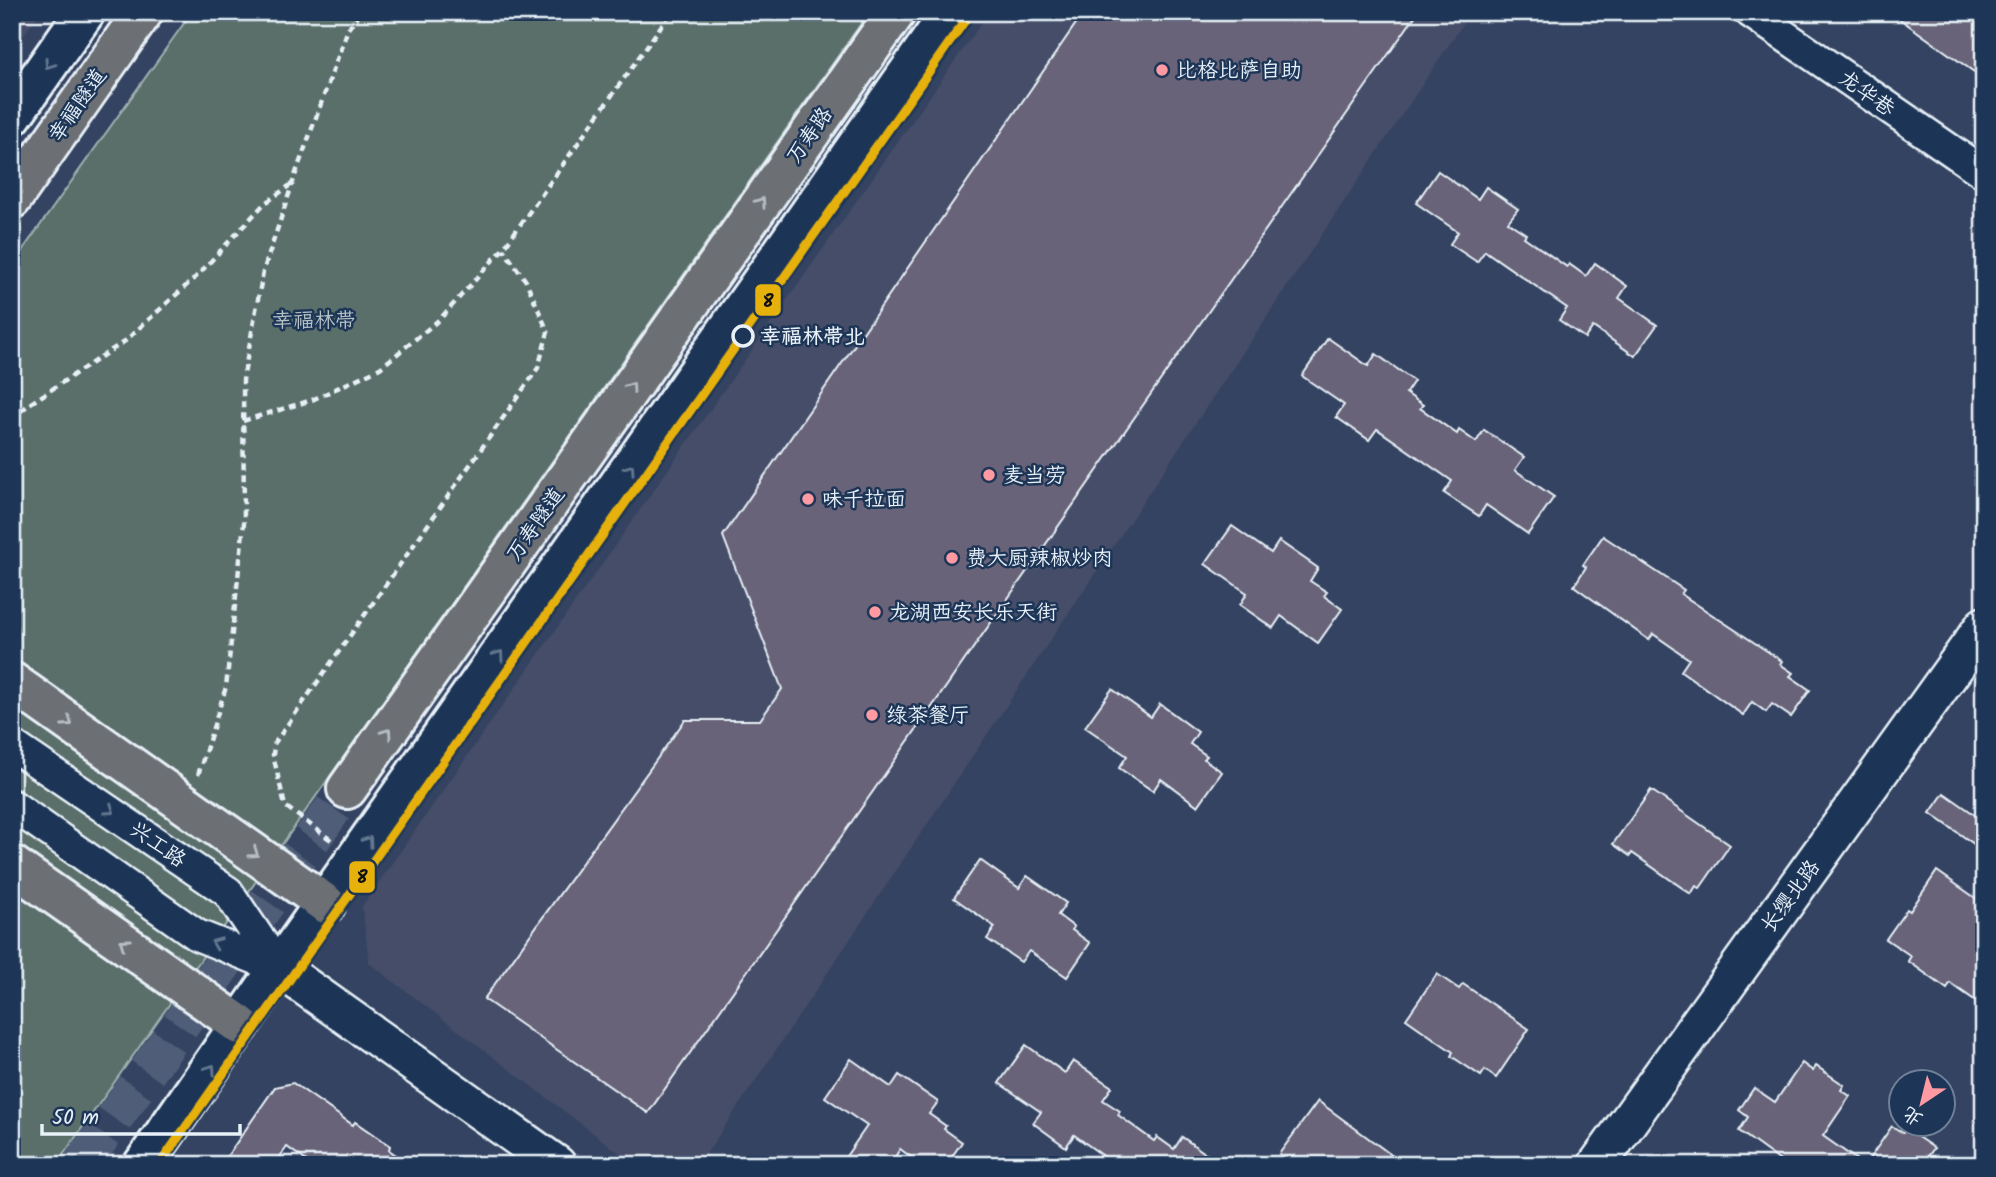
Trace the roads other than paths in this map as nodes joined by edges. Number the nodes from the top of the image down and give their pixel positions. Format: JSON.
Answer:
{"nodes":[{"id":1,"x":85,"y":12,"type":"edge"},
{"id":2,"x":142,"y":12,"type":"edge"},
{"id":3,"x":896,"y":12,"type":"edge"},
{"id":4,"x":951,"y":12,"type":"edge"},
{"id":5,"x":1750,"y":12,"type":"edge"},
{"id":6,"x":12,"y":116,"type":"edge"},
{"id":7,"x":1984,"y":173,"type":"edge"},
{"id":8,"x":12,"y":199,"type":"edge"},
{"id":9,"x":722,"y":258,"type":"joint"},
{"id":10,"x":1984,"y":626,"type":"edge"},
{"id":11,"x":12,"y":682,"type":"edge"},
{"id":12,"x":12,"y":745,"type":"edge"},
{"id":13,"x":347,"y":789,"type":"tunnel mouth"},
{"id":14,"x":12,"y":805,"type":"edge"},
{"id":15,"x":12,"y":865,"type":"edge"},
{"id":16,"x":326,"y":904,"type":"junction"},
{"id":17,"x":279,"y":968,"type":"junction"},
{"id":18,"x":240,"y":1025,"type":"junction"},
{"id":19,"x":144,"y":1165,"type":"edge"},
{"id":20,"x":557,"y":1165,"type":"edge"},
{"id":21,"x":1597,"y":1165,"type":"edge"}],
"edges":[{"from":1,"to":6,"type":"main road","one_way":true},
{"from":2,"to":8,"type":"main road","name":"幸福隧道"},
{"from":9,"to":3,"type":"main road","name":"万寿路","one_way":true},
{"from":16,"to":4,"type":"main road","one_way":true},
{"from":5,"to":7,"type":"street","name":"龙华巷"},
{"from":13,"to":9,"type":"main road","name":"万寿隧道","one_way":true},
{"from":10,"to":21,"type":"street","name":"长缨北路"},
{"from":11,"to":16,"type":"main road","one_way":true},
{"from":12,"to":17,"type":"street","name":"兴工路","one_way":true},
{"from":17,"to":14,"type":"street","name":"兴工路","one_way":true},
{"from":18,"to":15,"type":"main road","one_way":true},
{"from":16,"to":17,"type":"main road"},
{"from":17,"to":18,"type":"main road"},
{"from":17,"to":20,"type":"street","name":"兴工路"},
{"from":19,"to":18,"type":"main road","one_way":true}]}
